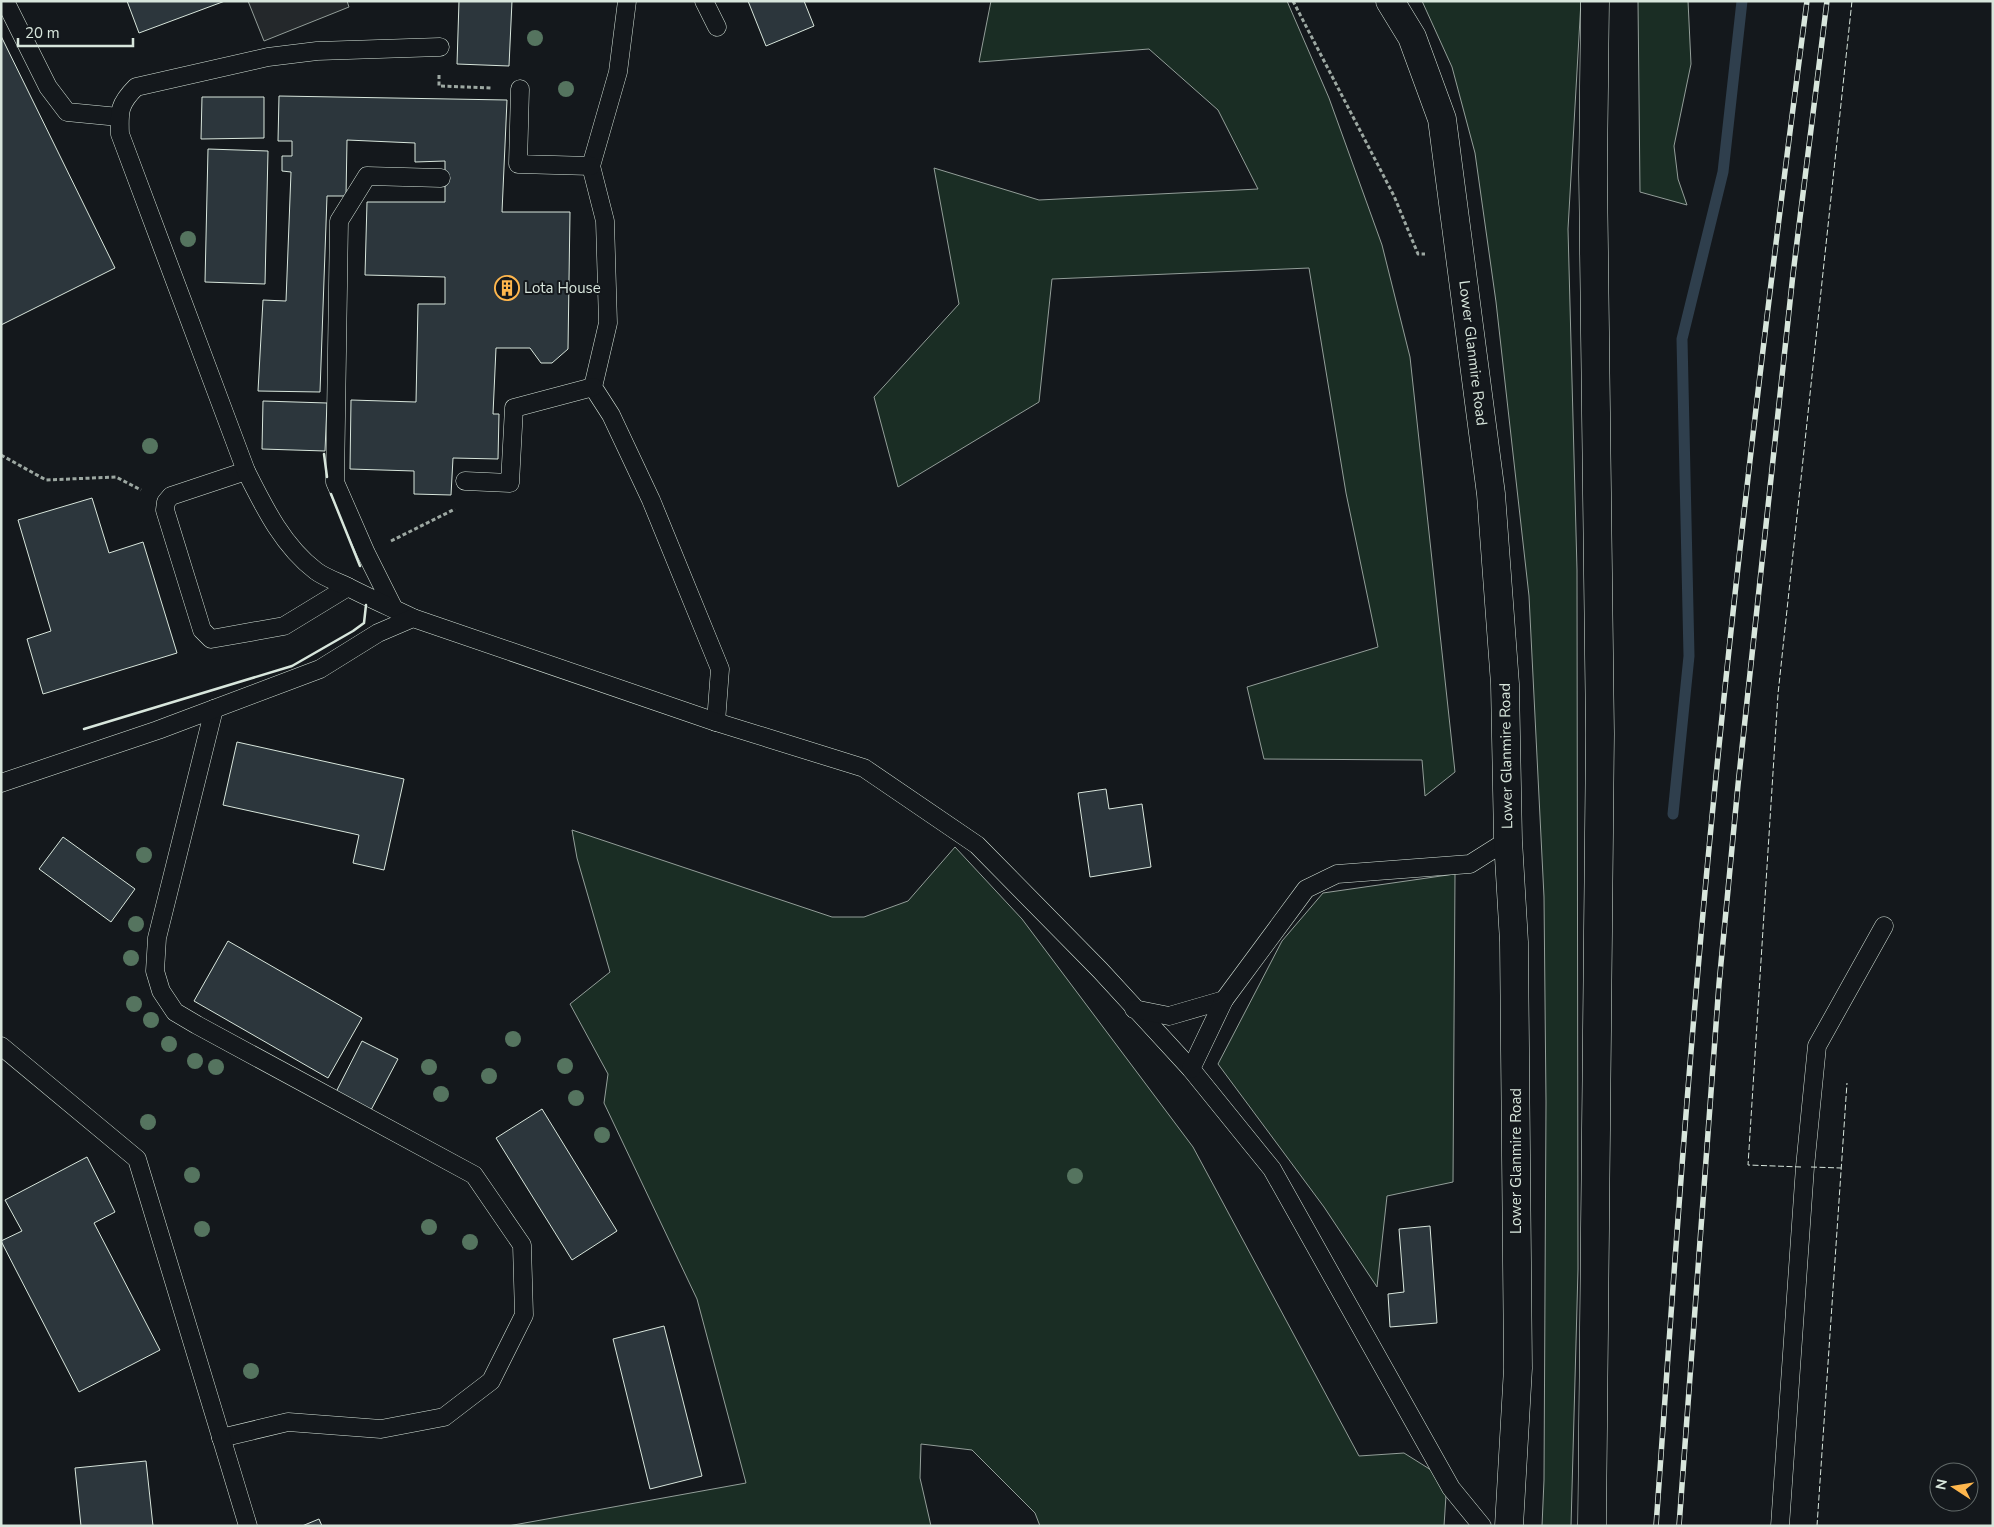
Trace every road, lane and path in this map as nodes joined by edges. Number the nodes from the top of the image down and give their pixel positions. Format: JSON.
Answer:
{"nodes":[{"id":1,"x":5,"y":1,"type":"edge"},
{"id":2,"x":626,"y":1,"type":"edge"},
{"id":3,"x":704,"y":1,"type":"edge"},
{"id":4,"x":1293,"y":1,"type":"edge"},
{"id":5,"x":1390,"y":1,"type":"edge"},
{"id":6,"x":1594,"y":1,"type":"edge"},
{"id":7,"x":717,"y":28,"type":"dead end"},
{"id":8,"x":440,"y":47,"type":"joint"},
{"id":9,"x":520,"y":89,"type":"joint"},
{"id":10,"x":119,"y":117,"type":"junction"},
{"id":11,"x":591,"y":166,"type":"junction"},
{"id":12,"x":441,"y":178,"type":"dead end"},
{"id":13,"x":1418,"y":254,"type":"dead end"},
{"id":14,"x":593,"y":387,"type":"junction"},
{"id":15,"x":1,"y":455,"type":"edge"},
{"id":16,"x":246,"y":471,"type":"junction"},
{"id":17,"x":466,"y":481,"type":"joint"},
{"id":18,"x":166,"y":502,"type":"junction"},
{"id":19,"x":366,"y":554,"type":"junction"},
{"id":20,"x":348,"y":587,"type":"junction"},
{"id":21,"x":394,"y":609,"type":"junction"},
{"id":22,"x":414,"y":618,"type":"junction"},
{"id":23,"x":214,"y":709,"type":"junction"},
{"id":24,"x":716,"y":722,"type":"junction"},
{"id":25,"x":1,"y":784,"type":"edge"},
{"id":26,"x":1508,"y":840,"type":"junction"},
{"id":27,"x":1884,"y":926,"type":"dead end"},
{"id":28,"x":1224,"y":1000,"type":"junction"},
{"id":29,"x":1134,"y":1009,"type":"junction"},
{"id":30,"x":1,"y":1046,"type":"edge"},
{"id":31,"x":1191,"y":1069,"type":"junction"},
{"id":32,"x":221,"y":1438,"type":"junction"},
{"id":33,"x":248,"y":1526,"type":"edge"},
{"id":34,"x":1482,"y":1526,"type":"edge"},
{"id":35,"x":1509,"y":1526,"type":"edge"},
{"id":36,"x":1592,"y":1526,"type":"edge"},
{"id":37,"x":1780,"y":1526,"type":"edge"}],
"edges":[{"from":1,"to":10,"type":"lane"},
{"from":2,"to":11,"type":"lane"},
{"from":3,"to":7,"type":"lane"},
{"from":4,"to":13,"type":"path"},
{"from":5,"to":26,"type":"highway","name":"Lower Glanmire Road"},
{"from":6,"to":36,"type":"highway"},
{"from":8,"to":9,"type":"path"},
{"from":8,"to":10,"type":"lane"},
{"from":9,"to":11,"type":"lane"},
{"from":10,"to":16,"type":"lane"},
{"from":11,"to":14,"type":"lane"},
{"from":12,"to":19,"type":"lane"},
{"from":14,"to":17,"type":"lane"},
{"from":14,"to":24,"type":"lane"},
{"from":15,"to":18,"type":"path"},
{"from":16,"to":18,"type":"lane"},
{"from":16,"to":20,"type":"lane"},
{"from":17,"to":19,"type":"path"},
{"from":18,"to":20,"type":"lane"},
{"from":19,"to":21,"type":"lane"},
{"from":20,"to":21,"type":"lane"},
{"from":21,"to":22,"type":"lane"},
{"from":22,"to":23,"type":"lane"},
{"from":22,"to":24,"type":"lane"},
{"from":23,"to":25,"type":"lane"},
{"from":23,"to":32,"type":"lane"},
{"from":24,"to":29,"type":"lane"},
{"from":26,"to":28,"type":"lane"},
{"from":26,"to":35,"type":"highway","name":"Lower Glanmire Road"},
{"from":27,"to":37,"type":"lane"},
{"from":28,"to":29,"type":"lane"},
{"from":28,"to":31,"type":"lane"},
{"from":29,"to":31,"type":"lane"},
{"from":30,"to":32,"type":"lane"},
{"from":31,"to":34,"type":"lane"},
{"from":32,"to":33,"type":"lane"}]}
